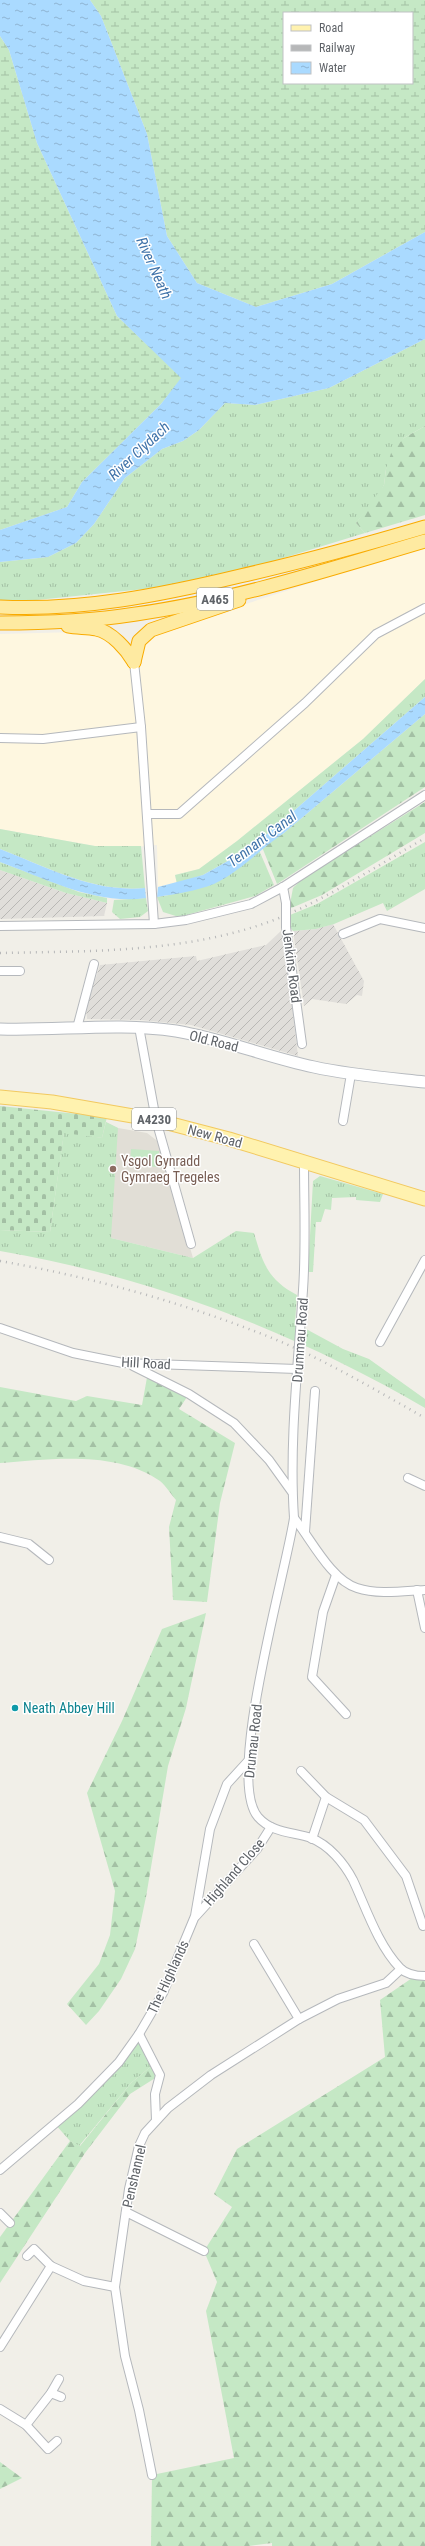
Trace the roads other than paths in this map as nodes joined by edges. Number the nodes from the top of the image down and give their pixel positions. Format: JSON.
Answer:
{"nodes":[{"id":1,"x":425,"y":527,"type":"edge"},
{"id":2,"x":425,"y":542,"type":"edge"},
{"id":3,"x":254,"y":591,"type":"junction"},
{"id":4,"x":0,"y":607,"type":"edge"},
{"id":5,"x":425,"y":608,"type":"edge"},
{"id":6,"x":0,"y":623,"type":"edge"},
{"id":7,"x":48,"y":623,"type":"junction"},
{"id":8,"x":134,"y":662,"type":"junction"},
{"id":9,"x":141,"y":727,"type":"junction"},
{"id":10,"x":0,"y":738,"type":"edge"},
{"id":11,"x":425,"y":795,"type":"edge"},
{"id":12,"x":147,"y":814,"type":"junction"},
{"id":13,"x":283,"y":887,"type":"junction"},
{"id":14,"x":154,"y":924,"type":"junction"},
{"id":15,"x":0,"y":926,"type":"edge"},
{"id":16,"x":425,"y":928,"type":"edge"},
{"id":17,"x":343,"y":934,"type":"dead end"},
{"id":18,"x":94,"y":964,"type":"dead end"},
{"id":19,"x":0,"y":971,"type":"edge"},
{"id":20,"x":20,"y":971,"type":"dead end"},
{"id":21,"x":139,"y":1027,"type":"junction"},
{"id":22,"x":77,"y":1028,"type":"junction"},
{"id":23,"x":0,"y":1029,"type":"edge"},
{"id":24,"x":302,"y":1044,"type":"dead end"},
{"id":25,"x":351,"y":1074,"type":"junction"},
{"id":26,"x":425,"y":1082,"type":"edge"},
{"id":27,"x":0,"y":1097,"type":"edge"},
{"id":28,"x":156,"y":1120,"type":"junction"},
{"id":29,"x":343,"y":1121,"type":"dead end"},
{"id":30,"x":304,"y":1162,"type":"junction"},
{"id":31,"x":425,"y":1199,"type":"edge"},
{"id":32,"x":191,"y":1244,"type":"dead end"},
{"id":33,"x":425,"y":1260,"type":"edge"},
{"id":34,"x":0,"y":1328,"type":"edge"},
{"id":35,"x":380,"y":1342,"type":"dead end"},
{"id":36,"x":123,"y":1364,"type":"junction"},
{"id":37,"x":297,"y":1369,"type":"junction"},
{"id":38,"x":316,"y":1391,"type":"dead end"},
{"id":39,"x":408,"y":1478,"type":"dead end"},
{"id":40,"x":425,"y":1486,"type":"edge"},
{"id":41,"x":292,"y":1492,"type":"junction"},
{"id":42,"x":294,"y":1518,"type":"junction"},
{"id":43,"x":305,"y":1532,"type":"junction"},
{"id":44,"x":0,"y":1537,"type":"edge"},
{"id":45,"x":49,"y":1560,"type":"dead end"},
{"id":46,"x":336,"y":1575,"type":"junction"},
{"id":47,"x":421,"y":1590,"type":"edge"},
{"id":48,"x":425,"y":1628,"type":"edge"},
{"id":49,"x":346,"y":1714,"type":"dead end"},
{"id":50,"x":248,"y":1761,"type":"junction"},
{"id":51,"x":301,"y":1771,"type":"dead end"},
{"id":52,"x":326,"y":1798,"type":"junction"},
{"id":53,"x":271,"y":1827,"type":"junction"},
{"id":54,"x":312,"y":1839,"type":"junction"},
{"id":55,"x":195,"y":1916,"type":"junction"},
{"id":56,"x":423,"y":1926,"type":"dead end"},
{"id":57,"x":254,"y":1944,"type":"dead end"},
{"id":58,"x":400,"y":1968,"type":"junction"},
{"id":59,"x":425,"y":1976,"type":"edge"},
{"id":60,"x":299,"y":2019,"type":"junction"},
{"id":61,"x":139,"y":2034,"type":"junction"},
{"id":62,"x":156,"y":2120,"type":"junction"},
{"id":63,"x":0,"y":2170,"type":"edge"},
{"id":64,"x":126,"y":2212,"type":"junction"},
{"id":65,"x":0,"y":2214,"type":"edge"},
{"id":66,"x":10,"y":2223,"type":"dead end"},
{"id":67,"x":204,"y":2251,"type":"dead end"},
{"id":68,"x":26,"y":2256,"type":"dead end"},
{"id":69,"x":51,"y":2266,"type":"junction"},
{"id":70,"x":115,"y":2287,"type":"junction"},
{"id":71,"x":0,"y":2347,"type":"edge"},
{"id":72,"x":59,"y":2379,"type":"dead end"},
{"id":73,"x":52,"y":2393,"type":"junction"},
{"id":74,"x":61,"y":2397,"type":"dead end"},
{"id":75,"x":0,"y":2408,"type":"edge"},
{"id":76,"x":26,"y":2425,"type":"junction"},
{"id":77,"x":57,"y":2441,"type":"dead end"},
{"id":78,"x":152,"y":2475,"type":"dead end"}],
"edges":[{"from":1,"to":4,"type":"highway","number":"A465"},
{"from":2,"to":3,"type":"highway","number":"A465"},
{"from":3,"to":7,"type":"highway","number":"A465"},
{"from":3,"to":8,"type":"highway","number":"A465"},
{"from":5,"to":12,"type":"street"},
{"from":6,"to":7,"type":"highway","number":"A465"},
{"from":7,"to":8,"type":"highway","number":"A465"},
{"from":8,"to":9,"type":"street"},
{"from":9,"to":10,"type":"street"},
{"from":9,"to":12,"type":"street"},
{"from":11,"to":13,"type":"street"},
{"from":12,"to":14,"type":"street"},
{"from":13,"to":14,"type":"street"},
{"from":13,"to":24,"type":"street","name":"Jenkins Road","bridge":true},
{"from":14,"to":15,"type":"street"},
{"from":16,"to":17,"type":"street"},
{"from":18,"to":22,"type":"street"},
{"from":19,"to":20,"type":"street"},
{"from":21,"to":22,"type":"main road","name":"Old Road"},
{"from":21,"to":25,"type":"main road","name":"Old Road"},
{"from":21,"to":28,"type":"street"},
{"from":22,"to":23,"type":"main road","name":"Old Road"},
{"from":25,"to":26,"type":"main road","name":"Old Road"},
{"from":25,"to":29,"type":"street"},
{"from":27,"to":28,"type":"main road","name":"New Road","number":"A4230"},
{"from":28,"to":30,"type":"main road","name":"New Road","number":"A4230"},
{"from":28,"to":32,"type":"street"},
{"from":30,"to":31,"type":"main road","name":"New Road","number":"A4230"},
{"from":30,"to":37,"type":"street","name":"Drummau Road"},
{"from":33,"to":35,"type":"street"},
{"from":34,"to":36,"type":"street","name":"Hill Road"},
{"from":36,"to":37,"type":"street","name":"Hill Road"},
{"from":36,"to":41,"type":"street"},
{"from":37,"to":41,"type":"street","name":"Drummau Road"},
{"from":38,"to":43,"type":"street","name":"Drummau Road"},
{"from":39,"to":40,"type":"street"},
{"from":41,"to":42,"type":"street","name":"Drummau Road"},
{"from":42,"to":43,"type":"street"},
{"from":42,"to":50,"type":"street","name":"Drumau Road"},
{"from":43,"to":46,"type":"street"},
{"from":44,"to":45,"type":"street"},
{"from":46,"to":47,"type":"street"},
{"from":46,"to":49,"type":"street"},
{"from":47,"to":48,"type":"street"},
{"from":50,"to":53,"type":"street","name":"Drumau Road"},
{"from":50,"to":55,"type":"street","name":"The Highlands"},
{"from":51,"to":52,"type":"street"},
{"from":52,"to":54,"type":"street"},
{"from":52,"to":56,"type":"street"},
{"from":53,"to":54,"type":"street","name":"Drumau Road"},
{"from":53,"to":55,"type":"street","name":"Highland Close"},
{"from":54,"to":58,"type":"street","name":"Drumau Road"},
{"from":55,"to":61,"type":"street","name":"The Highlands"},
{"from":57,"to":60,"type":"street"},
{"from":58,"to":59,"type":"street"},
{"from":58,"to":60,"type":"street","name":"Penshannel"},
{"from":60,"to":62,"type":"street","name":"Penshannel"},
{"from":61,"to":62,"type":"street"},
{"from":61,"to":63,"type":"street","name":"The Highlands"},
{"from":62,"to":64,"type":"street","name":"Penshannel"},
{"from":64,"to":67,"type":"street"},
{"from":64,"to":70,"type":"street","name":"Penshannel"},
{"from":65,"to":66,"type":"street"},
{"from":68,"to":69,"type":"street"},
{"from":69,"to":70,"type":"street"},
{"from":69,"to":71,"type":"street"},
{"from":70,"to":78,"type":"street","name":"Penshannel"},
{"from":72,"to":73,"type":"street"},
{"from":73,"to":74,"type":"street"},
{"from":73,"to":76,"type":"street"},
{"from":75,"to":76,"type":"street"},
{"from":76,"to":77,"type":"street"}]}
